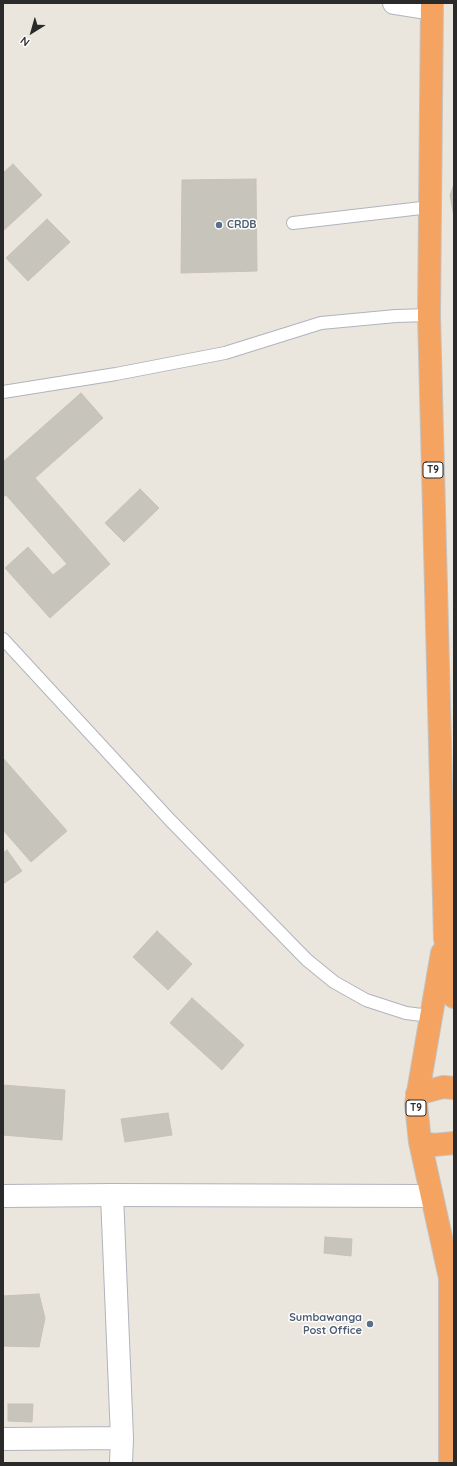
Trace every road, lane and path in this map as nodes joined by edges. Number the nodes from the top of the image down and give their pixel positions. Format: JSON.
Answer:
{"nodes":[{"id":1,"x":394,"y":3,"type":"edge"},
{"id":2,"x":432,"y":6,"type":"edge"},
{"id":3,"x":430,"y":207,"type":"junction"},
{"id":4,"x":293,"y":223,"type":"dead end"},
{"id":5,"x":429,"y":315,"type":"junction"},
{"id":6,"x":3,"y":392,"type":"edge"},
{"id":7,"x":3,"y":639,"type":"edge"},
{"id":8,"x":445,"y":938,"type":"junction"},
{"id":9,"x":454,"y":997,"type":"edge"},
{"id":10,"x":430,"y":1016,"type":"junction"},
{"id":11,"x":454,"y":1088,"type":"edge"},
{"id":12,"x":417,"y":1094,"type":"junction"},
{"id":13,"x":420,"y":1142,"type":"junction"},
{"id":14,"x":454,"y":1143,"type":"edge"},
{"id":15,"x":112,"y":1195,"type":"junction"},
{"id":16,"x":3,"y":1196,"type":"edge"},
{"id":17,"x":430,"y":1196,"type":"junction"},
{"id":18,"x":454,"y":1250,"type":"edge"},
{"id":19,"x":450,"y":1278,"type":"junction"},
{"id":20,"x":452,"y":1410,"type":"edge"},
{"id":21,"x":122,"y":1438,"type":"junction"},
{"id":22,"x":3,"y":1439,"type":"edge"},
{"id":23,"x":121,"y":1463,"type":"edge"},
{"id":24,"x":450,"y":1463,"type":"edge"}],
"edges":[{"from":1,"to":2,"type":"street"},
{"from":2,"to":3,"type":"highway","number":"T9"},
{"from":3,"to":4,"type":"lane"},
{"from":3,"to":5,"type":"highway","number":"T9"},
{"from":5,"to":6,"type":"lane"},
{"from":5,"to":8,"type":"highway","number":"T9"},
{"from":7,"to":10,"type":"lane"},
{"from":8,"to":9,"type":"highway","number":"T9"},
{"from":8,"to":10,"type":"highway","number":"T9"},
{"from":10,"to":12,"type":"highway","number":"T9"},
{"from":11,"to":12,"type":"highway"},
{"from":12,"to":13,"type":"highway","number":"T9"},
{"from":13,"to":14,"type":"highway"},
{"from":13,"to":17,"type":"highway","number":"T9"},
{"from":15,"to":16,"type":"street"},
{"from":15,"to":17,"type":"street"},
{"from":15,"to":21,"type":"street"},
{"from":17,"to":19,"type":"highway","number":"T9"},
{"from":18,"to":19,"type":"highway","number":"T9"},
{"from":19,"to":20,"type":"highway","number":"T9"},
{"from":20,"to":24,"type":"highway","number":"T9"},
{"from":21,"to":22,"type":"street"},
{"from":21,"to":23,"type":"street"}]}
